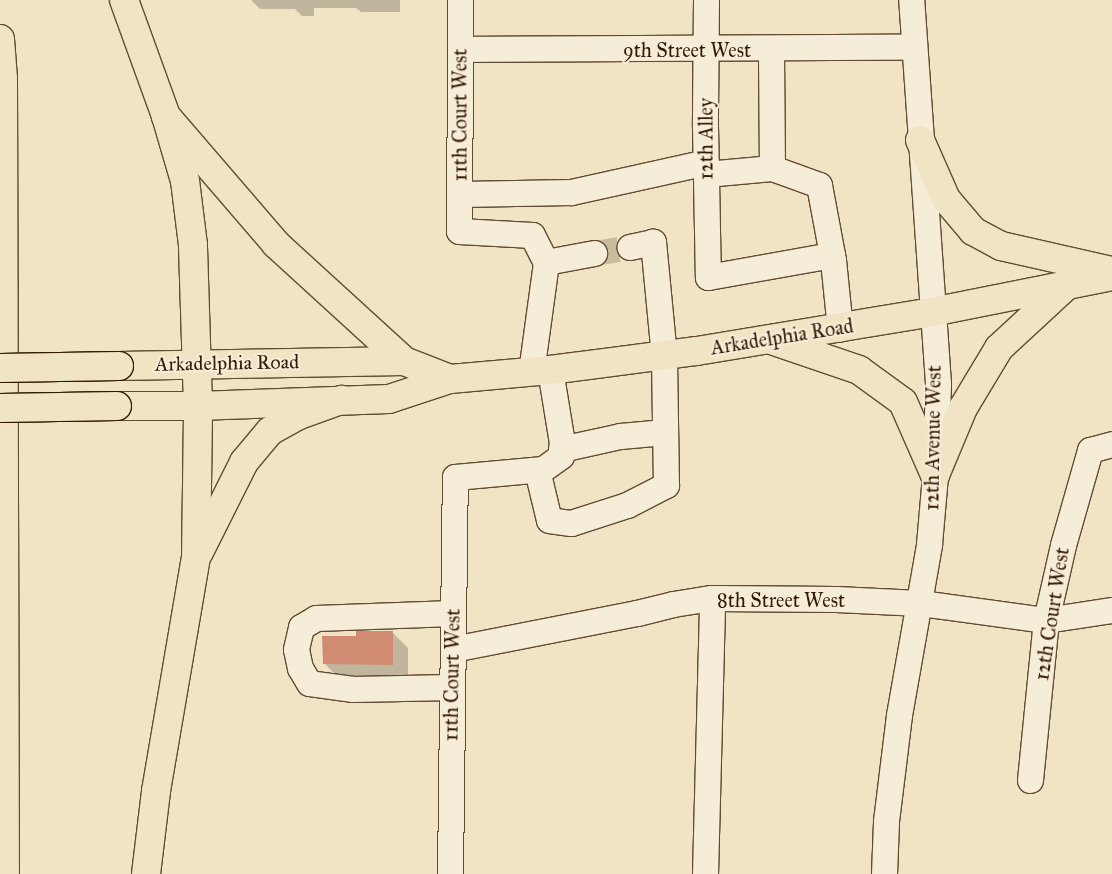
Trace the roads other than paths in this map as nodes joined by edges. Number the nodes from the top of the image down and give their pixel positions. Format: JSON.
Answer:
{"nodes":[{"id":1,"x":124,"y":0,"type":"edge"},
{"id":2,"x":460,"y":0,"type":"edge"},
{"id":3,"x":706,"y":0,"type":"edge"},
{"id":4,"x":910,"y":0,"type":"edge"},
{"id":5,"x":0,"y":39,"type":"edge"},
{"id":6,"x":914,"y":48,"type":"junction"},
{"id":7,"x":460,"y":49,"type":"junction"},
{"id":8,"x":771,"y":49,"type":"junction"},
{"id":9,"x":706,"y":50,"type":"junction"},
{"id":10,"x":166,"y":116,"type":"junction"},
{"id":11,"x":920,"y":140,"type":"junction"},
{"id":12,"x":706,"y":168,"type":"junction"},
{"id":13,"x":772,"y":168,"type":"junction"},
{"id":14,"x":460,"y":194,"type":"junction"},
{"id":15,"x":630,"y":246,"type":"tunnel mouth"},
{"id":16,"x":594,"y":253,"type":"tunnel mouth"},
{"id":17,"x":832,"y":255,"type":"junction"},
{"id":18,"x":546,"y":262,"type":"junction"},
{"id":19,"x":1112,"y":271,"type":"edge"},
{"id":20,"x":1112,"y":276,"type":"edge"},
{"id":21,"x":1066,"y":286,"type":"junction"},
{"id":22,"x":932,"y":312,"type":"junction"},
{"id":23,"x":840,"y":328,"type":"junction"},
{"id":24,"x":769,"y":340,"type":"junction"},
{"id":25,"x":664,"y":356,"type":"junction"},
{"id":26,"x":404,"y":361,"type":"junction"},
{"id":27,"x":196,"y":363,"type":"junction"},
{"id":28,"x":0,"y":368,"type":"edge"},
{"id":29,"x":540,"y":371,"type":"junction"},
{"id":30,"x":450,"y":379,"type":"junction"},
{"id":31,"x":341,"y":400,"type":"junction"},
{"id":32,"x":198,"y":406,"type":"junction"},
{"id":33,"x":0,"y":408,"type":"edge"},
{"id":34,"x":665,"y":432,"type":"junction"},
{"id":35,"x":1101,"y":447,"type":"edge"},
{"id":36,"x":561,"y":449,"type":"junction"},
{"id":37,"x":537,"y":470,"type":"junction"},
{"id":38,"x":935,"y":474,"type":"junction"},
{"id":39,"x":196,"y":558,"type":"junction"},
{"id":40,"x":712,"y":598,"type":"junction"},
{"id":41,"x":920,"y":603,"type":"junction"},
{"id":42,"x":1112,"y":610,"type":"edge"},
{"id":43,"x":453,"y":613,"type":"junction"},
{"id":44,"x":1046,"y":620,"type":"junction"},
{"id":45,"x":453,"y":649,"type":"junction"},
{"id":46,"x":452,"y":687,"type":"junction"},
{"id":47,"x":1030,"y":780,"type":"dead end"},
{"id":48,"x":5,"y":874,"type":"edge"},
{"id":49,"x":146,"y":874,"type":"edge"},
{"id":50,"x":450,"y":874,"type":"edge"},
{"id":51,"x":705,"y":874,"type":"edge"},
{"id":52,"x":884,"y":874,"type":"edge"}],
"edges":[{"from":1,"to":10,"type":"main road"},
{"from":2,"to":7,"type":"street","name":"11th Court West"},
{"from":3,"to":9,"type":"street","name":"12th Alley"},
{"from":4,"to":6,"type":"street","name":"12th Avenue West"},
{"from":5,"to":48,"type":"main road"},
{"from":6,"to":8,"type":"street","name":"9th Street West"},
{"from":6,"to":11,"type":"street","name":"12th Avenue West"},
{"from":7,"to":9,"type":"street","name":"9th Street West"},
{"from":7,"to":14,"type":"street","name":"11th Court West"},
{"from":8,"to":9,"type":"street","name":"9th Street West"},
{"from":8,"to":13,"type":"street"},
{"from":9,"to":12,"type":"street","name":"12th Alley"},
{"from":10,"to":26,"type":"main road"},
{"from":10,"to":27,"type":"main road"},
{"from":11,"to":19,"type":"main road"},
{"from":11,"to":22,"type":"street","name":"12th Avenue West"},
{"from":12,"to":13,"type":"street"},
{"from":12,"to":14,"type":"street"},
{"from":12,"to":17,"type":"street","name":"12th Alley"},
{"from":13,"to":17,"type":"street"},
{"from":14,"to":18,"type":"street","name":"11th Court West"},
{"from":15,"to":25,"type":"street"},
{"from":16,"to":18,"type":"street"},
{"from":17,"to":23,"type":"street"},
{"from":18,"to":29,"type":"street"},
{"from":20,"to":21,"type":"main road","name":"Arkadelphia Road"},
{"from":21,"to":22,"type":"main road","name":"Arkadelphia Road"},
{"from":21,"to":38,"type":"main road"},
{"from":22,"to":23,"type":"main road","name":"Arkadelphia Road"},
{"from":22,"to":38,"type":"street","name":"12th Avenue West"},
{"from":23,"to":24,"type":"main road","name":"Arkadelphia Road"},
{"from":24,"to":25,"type":"main road","name":"Arkadelphia Road"},
{"from":24,"to":38,"type":"main road"},
{"from":25,"to":29,"type":"main road","name":"Arkadelphia Road"},
{"from":25,"to":34,"type":"street"},
{"from":26,"to":27,"type":"main road","name":"Arkadelphia Road"},
{"from":26,"to":30,"type":"main road","name":"Arkadelphia Road"},
{"from":27,"to":28,"type":"main road","name":"Arkadelphia Road","bridge":true},
{"from":27,"to":32,"type":"main road"},
{"from":29,"to":30,"type":"main road","name":"Arkadelphia Road"},
{"from":29,"to":36,"type":"street"},
{"from":30,"to":31,"type":"main road","name":"Arkadelphia Road"},
{"from":31,"to":32,"type":"main road","name":"Arkadelphia Road"},
{"from":31,"to":39,"type":"main road"},
{"from":32,"to":33,"type":"main road","name":"Arkadelphia Road","bridge":true},
{"from":32,"to":39,"type":"main road"},
{"from":34,"to":36,"type":"street"},
{"from":34,"to":37,"type":"street"},
{"from":35,"to":44,"type":"street","name":"12th Court West"},
{"from":36,"to":37,"type":"street"},
{"from":37,"to":43,"type":"street","name":"11th Court West"},
{"from":38,"to":41,"type":"street","name":"12th Avenue West"},
{"from":39,"to":49,"type":"main road"},
{"from":40,"to":41,"type":"street","name":"8th Street West"},
{"from":40,"to":45,"type":"street","name":"8th Street West"},
{"from":40,"to":51,"type":"street"},
{"from":41,"to":44,"type":"street","name":"8th Street West"},
{"from":41,"to":52,"type":"street","name":"12th Avenue West"},
{"from":42,"to":44,"type":"street","name":"8th Street West"},
{"from":43,"to":45,"type":"street","name":"11th Court West"},
{"from":43,"to":46,"type":"street"},
{"from":44,"to":47,"type":"street","name":"12th Court West"},
{"from":45,"to":46,"type":"street","name":"11th Court West"},
{"from":46,"to":50,"type":"street","name":"11th Court West"}]}
